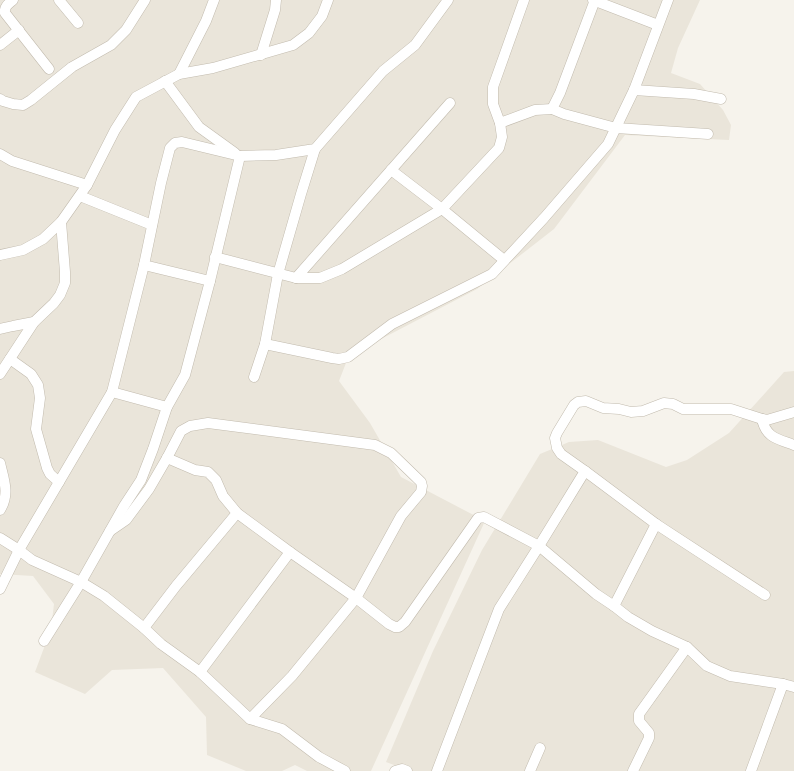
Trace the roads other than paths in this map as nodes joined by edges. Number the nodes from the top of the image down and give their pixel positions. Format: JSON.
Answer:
{"nodes":[{"id":1,"x":13,"y":0,"type":"edge"},
{"id":2,"x":59,"y":0,"type":"edge"},
{"id":3,"x":145,"y":0,"type":"edge"},
{"id":4,"x":214,"y":0,"type":"edge"},
{"id":5,"x":276,"y":0,"type":"edge"},
{"id":6,"x":328,"y":0,"type":"edge"},
{"id":7,"x":448,"y":0,"type":"edge"},
{"id":8,"x":524,"y":0,"type":"edge"},
{"id":9,"x":595,"y":0,"type":"edge"},
{"id":10,"x":668,"y":0,"type":"edge"},
{"id":11,"x":78,"y":23,"type":"dead end"},
{"id":12,"x":658,"y":25,"type":"junction"},
{"id":13,"x":19,"y":30,"type":"junction"},
{"id":14,"x":0,"y":45,"type":"edge"},
{"id":15,"x":262,"y":55,"type":"junction"},
{"id":16,"x":49,"y":69,"type":"dead end"},
{"id":17,"x":179,"y":74,"type":"junction"},
{"id":18,"x":165,"y":81,"type":"junction"},
{"id":19,"x":634,"y":90,"type":"junction"},
{"id":20,"x":721,"y":99,"type":"dead end"},
{"id":21,"x":1,"y":101,"type":"edge"},
{"id":22,"x":450,"y":103,"type":"dead end"},
{"id":23,"x":552,"y":109,"type":"junction"},
{"id":24,"x":500,"y":122,"type":"junction"},
{"id":25,"x":616,"y":128,"type":"junction"},
{"id":26,"x":708,"y":134,"type":"dead end"},
{"id":27,"x":315,"y":149,"type":"junction"},
{"id":28,"x":0,"y":154,"type":"edge"},
{"id":29,"x":240,"y":156,"type":"junction"},
{"id":30,"x":391,"y":170,"type":"junction"},
{"id":31,"x":88,"y":185,"type":"junction"},
{"id":32,"x":80,"y":196,"type":"junction"},
{"id":33,"x":442,"y":209,"type":"junction"},
{"id":34,"x":62,"y":222,"type":"junction"},
{"id":35,"x":152,"y":225,"type":"junction"},
{"id":36,"x":0,"y":256,"type":"edge"},
{"id":37,"x":215,"y":257,"type":"junction"},
{"id":38,"x":504,"y":260,"type":"junction"},
{"id":39,"x":144,"y":265,"type":"junction"},
{"id":40,"x":278,"y":274,"type":"junction"},
{"id":41,"x":296,"y":278,"type":"junction"},
{"id":42,"x":210,"y":280,"type":"junction"},
{"id":43,"x":34,"y":322,"type":"junction"},
{"id":44,"x":0,"y":329,"type":"edge"},
{"id":45,"x":265,"y":344,"type":"junction"},
{"id":46,"x":10,"y":359,"type":"junction"},
{"id":47,"x":0,"y":374,"type":"edge"},
{"id":48,"x":254,"y":377,"type":"dead end"},
{"id":49,"x":112,"y":392,"type":"junction"},
{"id":50,"x":167,"y":407,"type":"junction"},
{"id":51,"x":794,"y":412,"type":"edge"},
{"id":52,"x":762,"y":419,"type":"junction"},
{"id":53,"x":794,"y":445,"type":"edge"},
{"id":54,"x":167,"y":458,"type":"junction"},
{"id":55,"x":0,"y":463,"type":"edge"},
{"id":56,"x":585,"y":471,"type":"junction"},
{"id":57,"x":59,"y":482,"type":"junction"},
{"id":58,"x":0,"y":510,"type":"edge"},
{"id":59,"x":238,"y":513,"type":"junction"},
{"id":60,"x":656,"y":524,"type":"junction"},
{"id":61,"x":110,"y":532,"type":"junction"},
{"id":62,"x":0,"y":538,"type":"edge"},
{"id":63,"x":540,"y":546,"type":"junction"},
{"id":64,"x":19,"y":550,"type":"junction"},
{"id":65,"x":290,"y":552,"type":"junction"},
{"id":66,"x":81,"y":582,"type":"junction"},
{"id":67,"x":0,"y":589,"type":"edge"},
{"id":68,"x":765,"y":595,"type":"dead end"},
{"id":69,"x":356,"y":598,"type":"junction"},
{"id":70,"x":614,"y":606,"type":"junction"},
{"id":71,"x":144,"y":628,"type":"junction"},
{"id":72,"x":44,"y":641,"type":"dead end"},
{"id":73,"x":688,"y":647,"type":"junction"},
{"id":74,"x":200,"y":672,"type":"junction"},
{"id":75,"x":783,"y":684,"type":"junction"},
{"id":76,"x":794,"y":687,"type":"edge"},
{"id":77,"x":250,"y":719,"type":"junction"},
{"id":78,"x":540,"y":748,"type":"dead end"},
{"id":79,"x":345,"y":771,"type":"edge"},
{"id":80,"x":395,"y":771,"type":"edge"},
{"id":81,"x":407,"y":771,"type":"edge"},
{"id":82,"x":437,"y":771,"type":"edge"},
{"id":83,"x":530,"y":771,"type":"edge"},
{"id":84,"x":633,"y":771,"type":"edge"},
{"id":85,"x":751,"y":771,"type":"edge"}],
"edges":[{"from":1,"to":13,"type":"street"},
{"from":2,"to":11,"type":"street"},
{"from":3,"to":21,"type":"street"},
{"from":4,"to":17,"type":"street"},
{"from":5,"to":15,"type":"street"},
{"from":6,"to":15,"type":"street"},
{"from":7,"to":27,"type":"street"},
{"from":8,"to":24,"type":"street"},
{"from":9,"to":12,"type":"street"},
{"from":9,"to":23,"type":"street"},
{"from":10,"to":12,"type":"street"},
{"from":12,"to":19,"type":"street"},
{"from":13,"to":14,"type":"street"},
{"from":13,"to":16,"type":"street"},
{"from":15,"to":17,"type":"street"},
{"from":17,"to":18,"type":"street"},
{"from":18,"to":29,"type":"street"},
{"from":18,"to":31,"type":"street"},
{"from":19,"to":20,"type":"street"},
{"from":19,"to":25,"type":"street"},
{"from":22,"to":30,"type":"street"},
{"from":23,"to":24,"type":"street"},
{"from":23,"to":25,"type":"street"},
{"from":24,"to":33,"type":"street"},
{"from":25,"to":26,"type":"street"},
{"from":25,"to":38,"type":"street"},
{"from":27,"to":29,"type":"street"},
{"from":27,"to":40,"type":"street"},
{"from":28,"to":31,"type":"street"},
{"from":29,"to":35,"type":"street"},
{"from":29,"to":37,"type":"street"},
{"from":30,"to":33,"type":"street"},
{"from":30,"to":41,"type":"street"},
{"from":31,"to":32,"type":"street"},
{"from":32,"to":34,"type":"street"},
{"from":32,"to":35,"type":"street"},
{"from":33,"to":38,"type":"street"},
{"from":33,"to":41,"type":"street"},
{"from":34,"to":36,"type":"street"},
{"from":34,"to":43,"type":"street"},
{"from":35,"to":39,"type":"street"},
{"from":37,"to":40,"type":"street"},
{"from":37,"to":42,"type":"street"},
{"from":38,"to":45,"type":"street"},
{"from":39,"to":42,"type":"street"},
{"from":39,"to":49,"type":"street"},
{"from":40,"to":41,"type":"street"},
{"from":40,"to":45,"type":"street"},
{"from":42,"to":50,"type":"street"},
{"from":43,"to":44,"type":"street"},
{"from":43,"to":46,"type":"street"},
{"from":45,"to":48,"type":"street"},
{"from":46,"to":47,"type":"street"},
{"from":46,"to":57,"type":"street"},
{"from":49,"to":50,"type":"street"},
{"from":49,"to":57,"type":"street"},
{"from":50,"to":61,"type":"street"},
{"from":51,"to":52,"type":"street"},
{"from":52,"to":53,"type":"street"},
{"from":52,"to":56,"type":"street"},
{"from":54,"to":59,"type":"street"},
{"from":54,"to":61,"type":"street"},
{"from":54,"to":69,"type":"street"},
{"from":55,"to":58,"type":"street"},
{"from":56,"to":60,"type":"street"},
{"from":56,"to":63,"type":"street"},
{"from":57,"to":64,"type":"street"},
{"from":59,"to":65,"type":"street"},
{"from":59,"to":71,"type":"street"},
{"from":60,"to":68,"type":"street"},
{"from":60,"to":70,"type":"street"},
{"from":61,"to":66,"type":"street"},
{"from":62,"to":64,"type":"street"},
{"from":63,"to":69,"type":"street"},
{"from":63,"to":70,"type":"street"},
{"from":63,"to":82,"type":"street"},
{"from":64,"to":66,"type":"street"},
{"from":64,"to":67,"type":"street"},
{"from":65,"to":69,"type":"street"},
{"from":65,"to":74,"type":"street"},
{"from":66,"to":71,"type":"street"},
{"from":66,"to":72,"type":"street"},
{"from":69,"to":77,"type":"street"},
{"from":70,"to":73,"type":"street"},
{"from":71,"to":74,"type":"street"},
{"from":73,"to":75,"type":"street"},
{"from":73,"to":84,"type":"street"},
{"from":74,"to":77,"type":"street"},
{"from":75,"to":76,"type":"street"},
{"from":75,"to":85,"type":"street"},
{"from":77,"to":79,"type":"street"},
{"from":78,"to":83,"type":"street"},
{"from":80,"to":81,"type":"street"}]}
